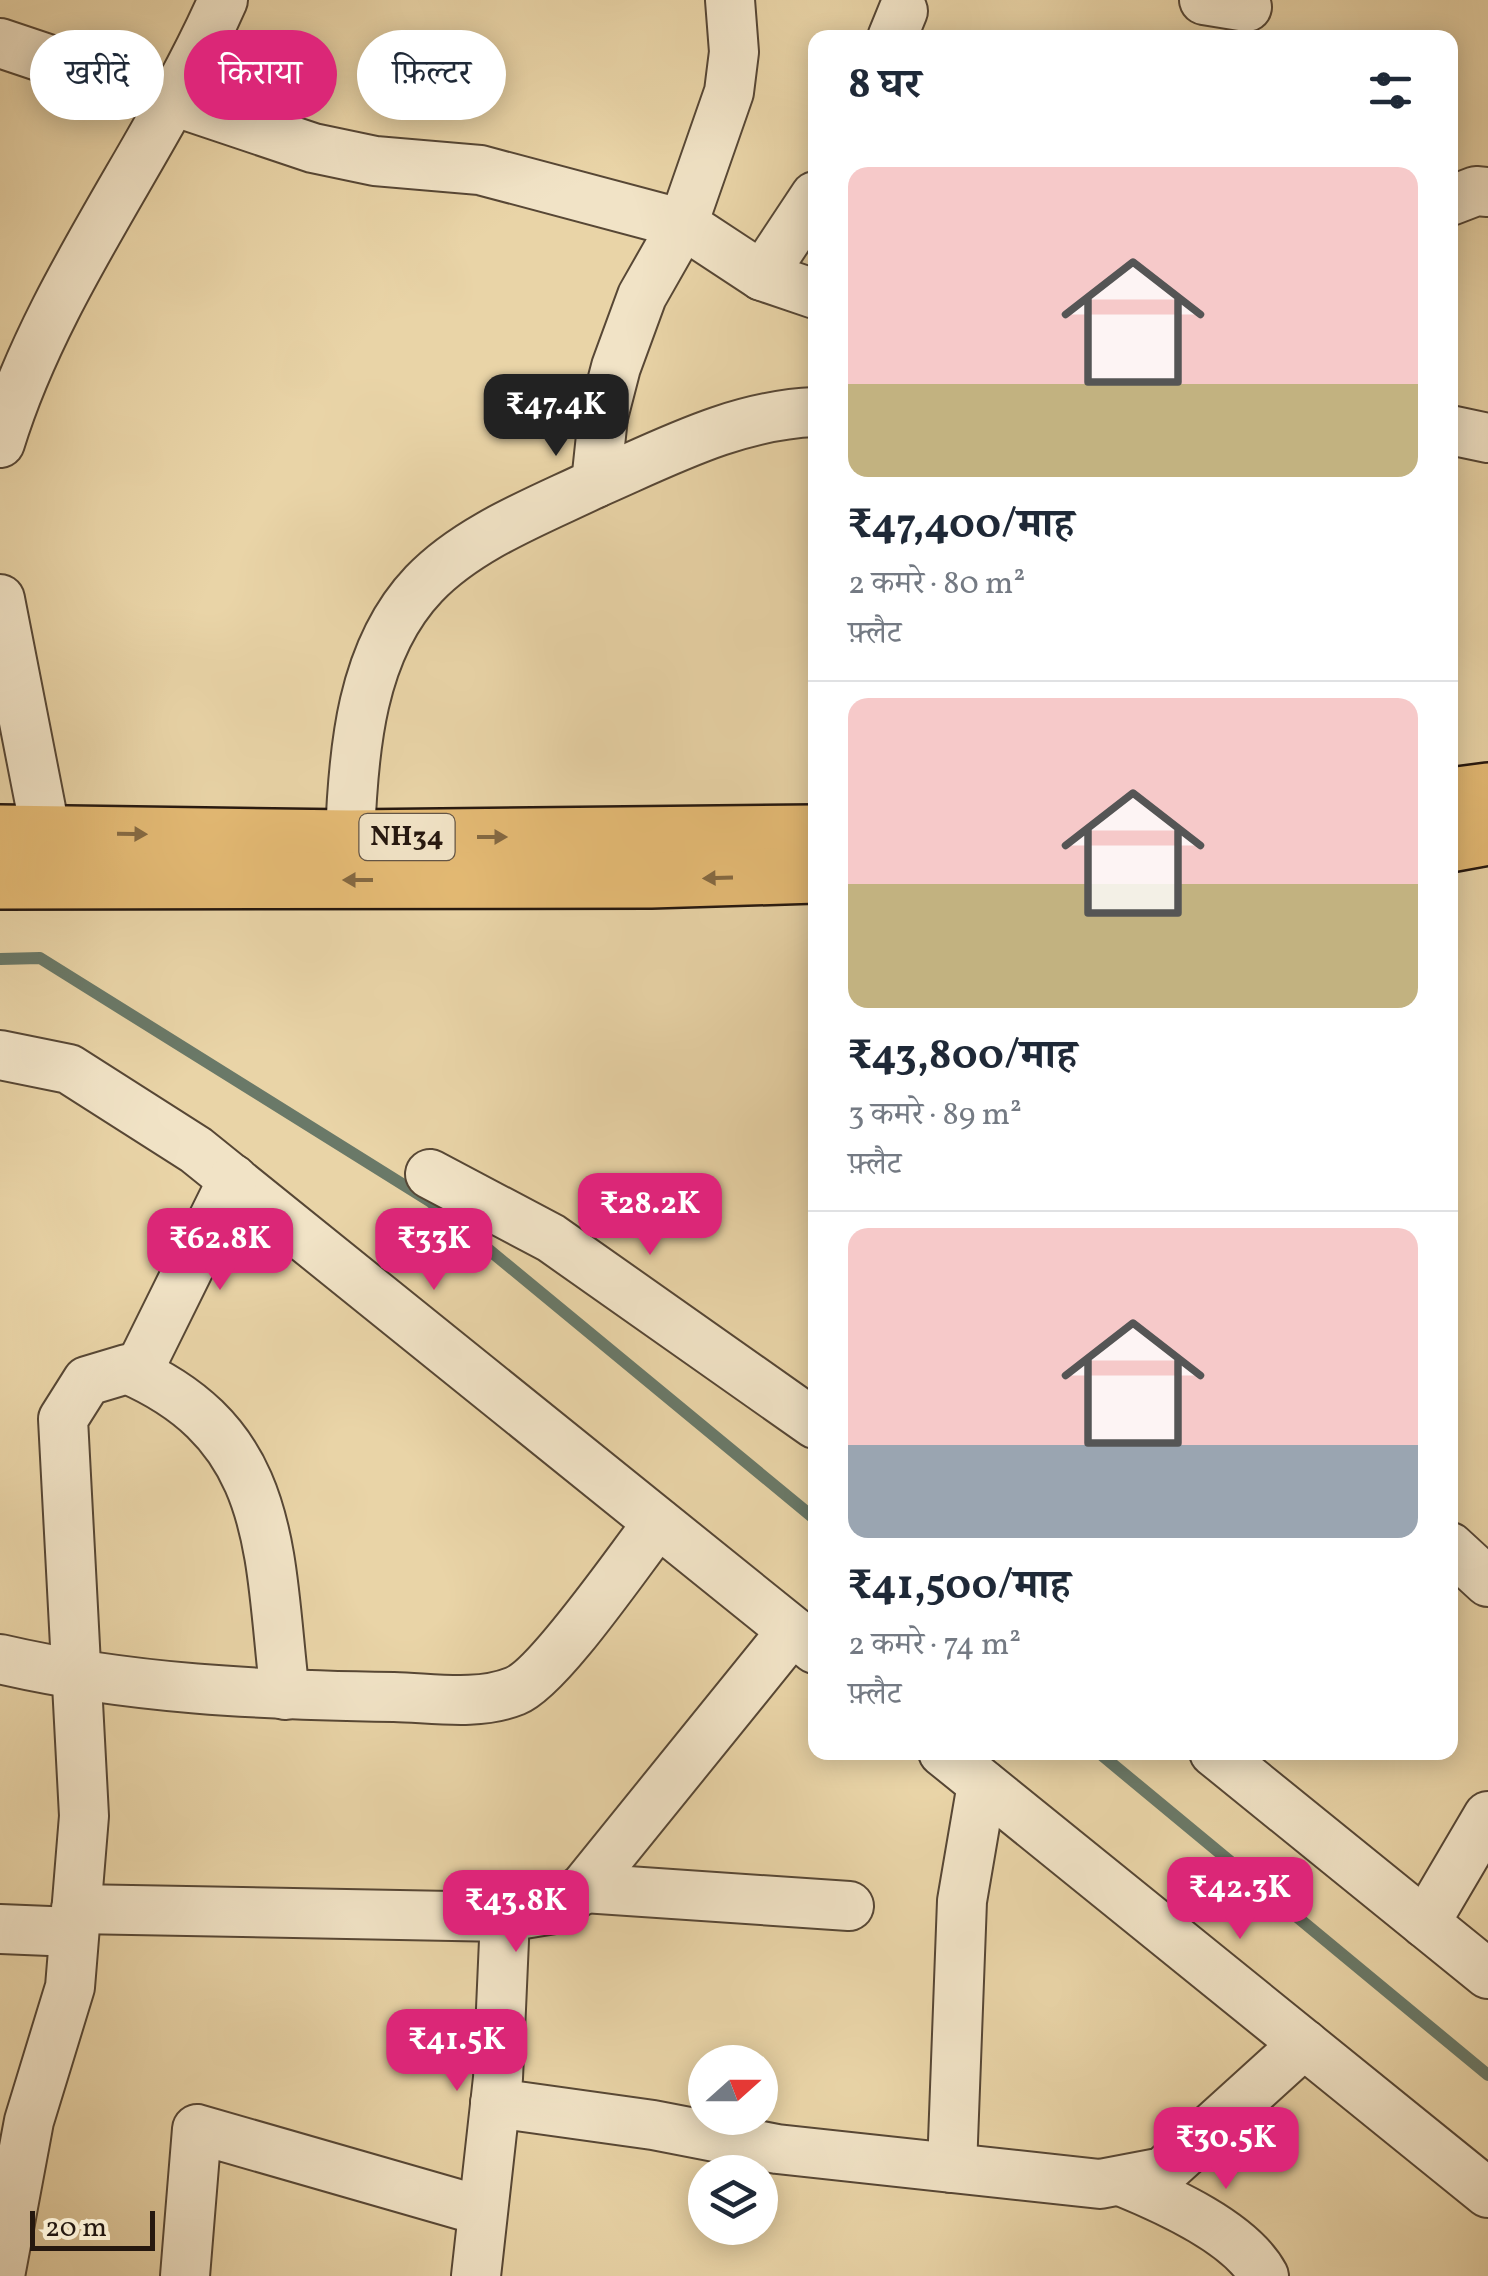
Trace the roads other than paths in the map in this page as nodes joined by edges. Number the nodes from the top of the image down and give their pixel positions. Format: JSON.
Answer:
{"nodes":[{"id":1,"x":222,"y":0,"type":"edge"},
{"id":2,"x":730,"y":0,"type":"edge"},
{"id":3,"x":0,"y":43,"type":"edge"},
{"id":4,"x":174,"y":100,"type":"junction"},
{"id":5,"x":1488,"y":192,"type":"edge"},
{"id":6,"x":1458,"y":198,"type":"edge"},
{"id":7,"x":808,"y":207,"type":"edge"},
{"id":8,"x":683,"y":224,"type":"junction"},
{"id":9,"x":762,"y":276,"type":"junction"},
{"id":10,"x":808,"y":292,"type":"edge"},
{"id":11,"x":808,"y":412,"type":"edge"},
{"id":12,"x":1458,"y":432,"type":"edge"},
{"id":13,"x":1488,"y":438,"type":"edge"},
{"id":14,"x":0,"y":443,"type":"edge"},
{"id":15,"x":596,"y":483,"type":"junction"},
{"id":16,"x":0,"y":599,"type":"edge"},
{"id":17,"x":1488,"y":791,"type":"edge"},
{"id":18,"x":1458,"y":795,"type":"edge"},
{"id":19,"x":808,"y":833,"type":"edge"},
{"id":20,"x":1488,"y":837,"type":"edge"},
{"id":21,"x":350,"y":838,"type":"junction"},
{"id":22,"x":1458,"y":843,"type":"edge"},
{"id":23,"x":33,"y":848,"type":"edge"},
{"id":24,"x":808,"y":875,"type":"edge"},
{"id":25,"x":0,"y":881,"type":"edge"},
{"id":26,"x":0,"y":1055,"type":"edge"},
{"id":27,"x":430,"y":1174,"type":"dead end"},
{"id":28,"x":232,"y":1179,"type":"junction"},
{"id":29,"x":137,"y":1374,"type":"junction"},
{"id":30,"x":808,"y":1419,"type":"edge"},
{"id":31,"x":658,"y":1523,"type":"junction"},
{"id":32,"x":1458,"y":1554,"type":"edge"},
{"id":33,"x":1488,"y":1582,"type":"edge"},
{"id":34,"x":808,"y":1634,"type":"edge"},
{"id":35,"x":0,"y":1659,"type":"edge"},
{"id":36,"x":77,"y":1677,"type":"junction"},
{"id":37,"x":285,"y":1695,"type":"junction"},
{"id":38,"x":953,"y":1760,"type":"edge"},
{"id":39,"x":1224,"y":1760,"type":"edge"},
{"id":40,"x":982,"y":1784,"type":"junction"},
{"id":41,"x":1488,"y":1816,"type":"edge"},
{"id":42,"x":584,"y":1888,"type":"junction"},
{"id":43,"x":849,"y":1906,"type":"dead end"},
{"id":44,"x":505,"y":1917,"type":"junction"},
{"id":45,"x":75,"y":1920,"type":"junction"},
{"id":46,"x":1425,"y":1923,"type":"junction"},
{"id":47,"x":0,"y":1929,"type":"edge"},
{"id":48,"x":1488,"y":1974,"type":"edge"},
{"id":49,"x":1304,"y":2044,"type":"junction"},
{"id":50,"x":495,"y":2103,"type":"junction"},
{"id":51,"x":952,"y":2168,"type":"junction"},
{"id":52,"x":1123,"y":2182,"type":"junction"},
{"id":53,"x":1488,"y":2193,"type":"edge"},
{"id":54,"x":482,"y":2211,"type":"junction"},
{"id":55,"x":0,"y":2276,"type":"edge"},
{"id":56,"x":186,"y":2276,"type":"edge"},
{"id":57,"x":476,"y":2276,"type":"edge"},
{"id":58,"x":1264,"y":2276,"type":"edge"}],
"edges":[{"from":1,"to":4,"type":"street"},
{"from":2,"to":8,"type":"street"},
{"from":3,"to":4,"type":"street"},
{"from":4,"to":8,"type":"street"},
{"from":4,"to":14,"type":"street"},
{"from":5,"to":6,"type":"street"},
{"from":7,"to":9,"type":"street"},
{"from":8,"to":9,"type":"street"},
{"from":8,"to":15,"type":"street"},
{"from":9,"to":10,"type":"street"},
{"from":11,"to":15,"type":"street"},
{"from":12,"to":13,"type":"street"},
{"from":15,"to":21,"type":"street"},
{"from":16,"to":23,"type":"street"},
{"from":17,"to":18,"type":"highway"},
{"from":21,"to":19,"type":"highway","number":"NH34","one_way":true},
{"from":20,"to":22,"type":"highway"},
{"from":23,"to":21,"type":"highway","number":"NH34","one_way":true},
{"from":24,"to":23,"type":"highway","number":"NH34","one_way":true},
{"from":23,"to":25,"type":"highway","number":"NH34"},
{"from":26,"to":28,"type":"street"},
{"from":27,"to":30,"type":"street"},
{"from":28,"to":29,"type":"street"},
{"from":28,"to":31,"type":"street"},
{"from":29,"to":36,"type":"street"},
{"from":29,"to":37,"type":"street"},
{"from":31,"to":34,"type":"street"},
{"from":31,"to":37,"type":"street"},
{"from":32,"to":33,"type":"street"},
{"from":34,"to":42,"type":"street"},
{"from":35,"to":36,"type":"street"},
{"from":36,"to":37,"type":"street"},
{"from":36,"to":45,"type":"street"},
{"from":38,"to":40,"type":"street"},
{"from":39,"to":46,"type":"street"},
{"from":40,"to":49,"type":"street"},
{"from":40,"to":51,"type":"street"},
{"from":41,"to":46,"type":"street"},
{"from":42,"to":43,"type":"street"},
{"from":42,"to":44,"type":"street"},
{"from":44,"to":45,"type":"street"},
{"from":44,"to":50,"type":"street"},
{"from":45,"to":47,"type":"street"},
{"from":45,"to":55,"type":"street"},
{"from":46,"to":48,"type":"street"},
{"from":49,"to":52,"type":"street"},
{"from":49,"to":53,"type":"street"},
{"from":50,"to":51,"type":"street"},
{"from":50,"to":54,"type":"street"},
{"from":51,"to":52,"type":"street"},
{"from":52,"to":58,"type":"street"},
{"from":54,"to":56,"type":"street"},
{"from":54,"to":57,"type":"street"}]}
